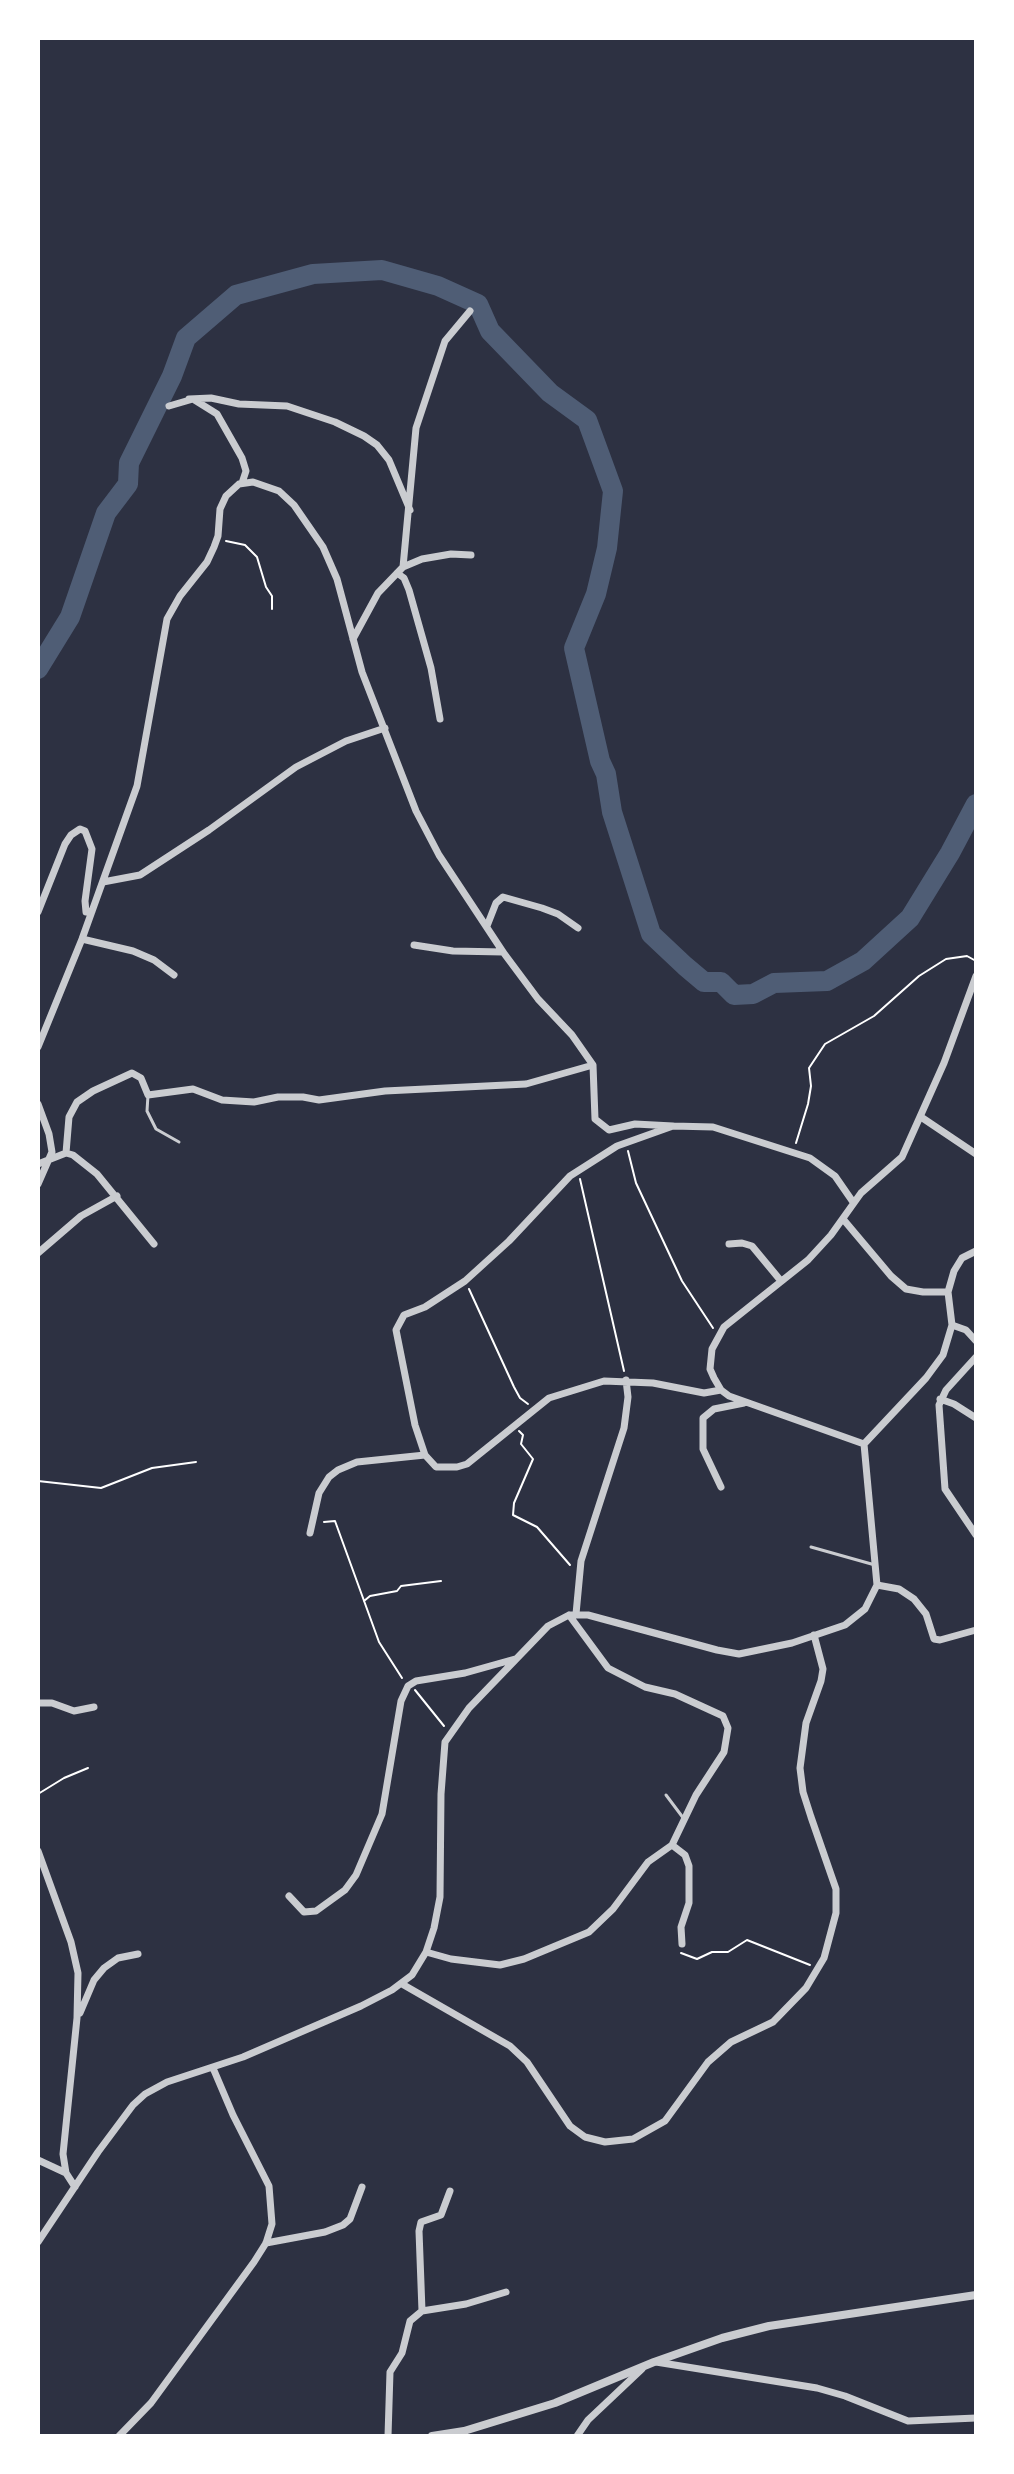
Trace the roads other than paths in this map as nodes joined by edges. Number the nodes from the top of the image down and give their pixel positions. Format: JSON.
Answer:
{"nodes":[{"id":1,"x":470,"y":311,"type":"dead end"},
{"id":2,"x":189,"y":399,"type":"junction"},
{"id":3,"x":169,"y":406,"type":"dead end"},
{"id":4,"x":242,"y":483,"type":"junction"},
{"id":5,"x":410,"y":510,"type":"junction"},
{"id":6,"x":471,"y":555,"type":"dead end"},
{"id":7,"x":400,"y":570,"type":"junction"},
{"id":8,"x":353,"y":639,"type":"junction"},
{"id":9,"x":440,"y":719,"type":"dead end"},
{"id":10,"x":385,"y":728,"type":"junction"},
{"id":11,"x":103,"y":882,"type":"junction"},
{"id":12,"x":92,"y":911,"type":"junction"},
{"id":13,"x":38,"y":912,"type":"edge"},
{"id":14,"x":487,"y":926,"type":"junction"},
{"id":15,"x":578,"y":928,"type":"dead end"},
{"id":16,"x":82,"y":939,"type":"junction"},
{"id":17,"x":414,"y":945,"type":"dead end"},
{"id":18,"x":503,"y":952,"type":"junction"},
{"id":19,"x":174,"y":975,"type":"dead end"},
{"id":20,"x":976,"y":976,"type":"edge"},
{"id":21,"x":38,"y":1047,"type":"edge"},
{"id":22,"x":593,"y":1065,"type":"junction"},
{"id":23,"x":148,"y":1095,"type":"junction"},
{"id":24,"x":38,"y":1104,"type":"edge"},
{"id":25,"x":921,"y":1117,"type":"junction"},
{"id":26,"x":673,"y":1126,"type":"junction"},
{"id":27,"x":179,"y":1142,"type":"dead end"},
{"id":28,"x":66,"y":1153,"type":"junction"},
{"id":29,"x":976,"y":1154,"type":"edge"},
{"id":30,"x":50,"y":1162,"type":"junction"},
{"id":31,"x":38,"y":1164,"type":"edge"},
{"id":32,"x":38,"y":1184,"type":"edge"},
{"id":33,"x":117,"y":1196,"type":"junction"},
{"id":34,"x":853,"y":1202,"type":"junction"},
{"id":35,"x":843,"y":1219,"type":"junction"},
{"id":36,"x":154,"y":1244,"type":"dead end"},
{"id":37,"x":729,"y":1244,"type":"dead end"},
{"id":38,"x":976,"y":1251,"type":"edge"},
{"id":39,"x":38,"y":1253,"type":"edge"},
{"id":40,"x":781,"y":1281,"type":"junction"},
{"id":41,"x":948,"y":1292,"type":"junction"},
{"id":42,"x":952,"y":1325,"type":"junction"},
{"id":43,"x":976,"y":1341,"type":"edge"},
{"id":44,"x":976,"y":1357,"type":"edge"},
{"id":45,"x":626,"y":1380,"type":"junction"},
{"id":46,"x":721,"y":1390,"type":"junction"},
{"id":47,"x":940,"y":1399,"type":"junction"},
{"id":48,"x":746,"y":1403,"type":"junction"},
{"id":49,"x":976,"y":1418,"type":"edge"},
{"id":50,"x":864,"y":1444,"type":"junction"},
{"id":51,"x":425,"y":1455,"type":"junction"},
{"id":52,"x":721,"y":1487,"type":"dead end"},
{"id":53,"x":311,"y":1529,"type":"road end"},
{"id":54,"x":976,"y":1535,"type":"edge"},
{"id":55,"x":811,"y":1547,"type":"dead end"},
{"id":56,"x":875,"y":1565,"type":"junction"},
{"id":57,"x":877,"y":1585,"type":"junction"},
{"id":58,"x":572,"y":1614,"type":"junction"},
{"id":59,"x":976,"y":1630,"type":"edge"},
{"id":60,"x":814,"y":1635,"type":"junction"},
{"id":61,"x":518,"y":1659,"type":"junction"},
{"id":62,"x":38,"y":1703,"type":"edge"},
{"id":63,"x":94,"y":1707,"type":"dead end"},
{"id":64,"x":666,"y":1795,"type":"dead end"},
{"id":65,"x":684,"y":1819,"type":"junction"},
{"id":66,"x":672,"y":1845,"type":"junction"},
{"id":67,"x":38,"y":1851,"type":"edge"},
{"id":68,"x":289,"y":1896,"type":"dead end"},
{"id":69,"x":682,"y":1944,"type":"road end"},
{"id":70,"x":426,"y":1952,"type":"junction"},
{"id":71,"x":138,"y":1954,"type":"dead end"},
{"id":72,"x":402,"y":1984,"type":"junction"},
{"id":73,"x":77,"y":2018,"type":"junction"},
{"id":74,"x":213,"y":2068,"type":"junction"},
{"id":75,"x":38,"y":2160,"type":"edge"},
{"id":76,"x":66,"y":2173,"type":"junction"},
{"id":77,"x":75,"y":2187,"type":"junction"},
{"id":78,"x":362,"y":2187,"type":"dead end"},
{"id":79,"x":450,"y":2191,"type":"dead end"},
{"id":80,"x":38,"y":2242,"type":"edge"},
{"id":81,"x":266,"y":2243,"type":"junction"},
{"id":82,"x":506,"y":2292,"type":"dead end"},
{"id":83,"x":976,"y":2295,"type":"edge"},
{"id":84,"x":422,"y":2311,"type":"junction"},
{"id":85,"x":654,"y":2362,"type":"junction"},
{"id":86,"x":643,"y":2367,"type":"junction"},
{"id":87,"x":976,"y":2418,"type":"edge"},
{"id":88,"x":119,"y":2436,"type":"edge"},
{"id":89,"x":388,"y":2436,"type":"edge"},
{"id":90,"x":432,"y":2436,"type":"edge"},
{"id":91,"x":577,"y":2436,"type":"edge"}],
"edges":[{"from":1,"to":5,"type":"street"},
{"from":2,"to":3,"type":"street"},
{"from":2,"to":4,"type":"street"},
{"from":2,"to":5,"type":"street"},
{"from":4,"to":8,"type":"street"},
{"from":4,"to":11,"type":"street"},
{"from":5,"to":7,"type":"street"},
{"from":6,"to":7,"type":"street"},
{"from":7,"to":8,"type":"street"},
{"from":7,"to":9,"type":"street"},
{"from":8,"to":10,"type":"street"},
{"from":10,"to":11,"type":"street"},
{"from":10,"to":14,"type":"street"},
{"from":11,"to":12,"type":"street"},
{"from":12,"to":13,"type":"street"},
{"from":12,"to":16,"type":"street"},
{"from":14,"to":15,"type":"street"},
{"from":14,"to":18,"type":"street"},
{"from":16,"to":19,"type":"street"},
{"from":16,"to":21,"type":"street"},
{"from":17,"to":18,"type":"street"},
{"from":18,"to":22,"type":"street"},
{"from":20,"to":25,"type":"street"},
{"from":22,"to":23,"type":"street"},
{"from":22,"to":26,"type":"street"},
{"from":23,"to":27,"type":"lane"},
{"from":23,"to":28,"type":"street"},
{"from":24,"to":30,"type":"street"},
{"from":25,"to":29,"type":"street"},
{"from":25,"to":34,"type":"street"},
{"from":26,"to":34,"type":"street"},
{"from":26,"to":51,"type":"street"},
{"from":28,"to":30,"type":"street"},
{"from":28,"to":33,"type":"street"},
{"from":30,"to":31,"type":"street"},
{"from":30,"to":32,"type":"street"},
{"from":33,"to":36,"type":"street"},
{"from":33,"to":39,"type":"street"},
{"from":34,"to":35,"type":"street"},
{"from":35,"to":40,"type":"street"},
{"from":35,"to":41,"type":"street"},
{"from":37,"to":40,"type":"street"},
{"from":38,"to":41,"type":"street"},
{"from":40,"to":46,"type":"street"},
{"from":41,"to":42,"type":"street"},
{"from":42,"to":43,"type":"street"},
{"from":42,"to":50,"type":"street"},
{"from":44,"to":47,"type":"street"},
{"from":45,"to":46,"type":"street"},
{"from":45,"to":51,"type":"street"},
{"from":45,"to":58,"type":"street"},
{"from":46,"to":48,"type":"street"},
{"from":47,"to":49,"type":"street"},
{"from":47,"to":54,"type":"street"},
{"from":48,"to":50,"type":"street"},
{"from":48,"to":52,"type":"street"},
{"from":50,"to":56,"type":"street"},
{"from":51,"to":53,"type":"street"},
{"from":55,"to":56,"type":"lane"},
{"from":56,"to":57,"type":"street"},
{"from":57,"to":59,"type":"street"},
{"from":57,"to":60,"type":"street"},
{"from":58,"to":60,"type":"street"},
{"from":58,"to":61,"type":"street"},
{"from":58,"to":65,"type":"street"},
{"from":60,"to":72,"type":"street"},
{"from":61,"to":68,"type":"street"},
{"from":61,"to":70,"type":"street"},
{"from":62,"to":63,"type":"street"},
{"from":64,"to":65,"type":"lane"},
{"from":65,"to":66,"type":"street"},
{"from":66,"to":69,"type":"street"},
{"from":66,"to":70,"type":"street"},
{"from":67,"to":73,"type":"street"},
{"from":70,"to":72,"type":"street"},
{"from":71,"to":73,"type":"street"},
{"from":72,"to":74,"type":"street"},
{"from":73,"to":76,"type":"street"},
{"from":74,"to":77,"type":"street"},
{"from":74,"to":81,"type":"street"},
{"from":75,"to":76,"type":"street"},
{"from":76,"to":77,"type":"street"},
{"from":77,"to":80,"type":"street"},
{"from":78,"to":81,"type":"street"},
{"from":79,"to":84,"type":"street"},
{"from":81,"to":88,"type":"street"},
{"from":82,"to":84,"type":"street"},
{"from":83,"to":85,"type":"street"},
{"from":84,"to":89,"type":"street"},
{"from":85,"to":86,"type":"street"},
{"from":85,"to":87,"type":"street"},
{"from":86,"to":90,"type":"street"},
{"from":86,"to":91,"type":"street"}]}
